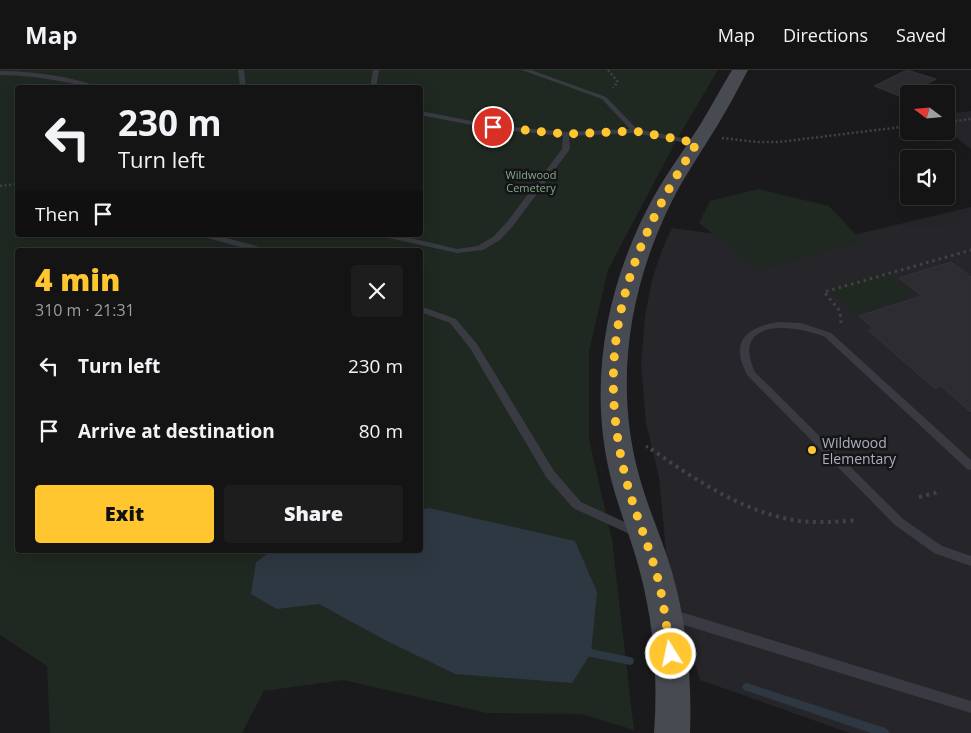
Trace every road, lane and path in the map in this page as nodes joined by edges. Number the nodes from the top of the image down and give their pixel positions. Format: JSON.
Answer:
{"nodes":[{"id":1,"x":240,"y":70,"type":"edge"},
{"id":2,"x":376,"y":70,"type":"edge"},
{"id":3,"x":526,"y":70,"type":"edge"},
{"id":4,"x":608,"y":70,"type":"edge"},
{"id":5,"x":740,"y":70,"type":"edge"},
{"id":6,"x":0,"y":73,"type":"edge"},
{"id":7,"x":85,"y":85,"type":"edge"},
{"id":8,"x":242,"y":85,"type":"edge"},
{"id":9,"x":373,"y":85,"type":"edge"},
{"id":10,"x":604,"y":98,"type":"junction"},
{"id":11,"x":423,"y":114,"type":"edge"},
{"id":12,"x":971,"y":119,"type":"edge"},
{"id":13,"x":955,"y":121,"type":"edge"},
{"id":14,"x":900,"y":127,"type":"edge"},
{"id":15,"x":635,"y":131,"type":"junction"},
{"id":16,"x":566,"y":134,"type":"junction"},
{"id":17,"x":705,"y":141,"type":"junction"},
{"id":18,"x":15,"y":184,"type":"edge"},
{"id":19,"x":0,"y":186,"type":"edge"},
{"id":20,"x":214,"y":237,"type":"edge"},
{"id":21,"x":396,"y":237,"type":"edge"},
{"id":22,"x":253,"y":248,"type":"edge"},
{"id":23,"x":971,"y":250,"type":"edge"},
{"id":24,"x":423,"y":310,"type":"edge"},
{"id":25,"x":841,"y":323,"type":"dead end"},
{"id":26,"x":646,"y":446,"type":"dead end"},
{"id":27,"x":971,"y":466,"type":"edge"},
{"id":28,"x":939,"y":492,"type":"dead end"},
{"id":29,"x":919,"y":497,"type":"dead end"},
{"id":30,"x":857,"y":520,"type":"dead end"},
{"id":31,"x":643,"y":535,"type":"junction"},
{"id":32,"x":971,"y":561,"type":"edge"},
{"id":33,"x":665,"y":613,"type":"junction"},
{"id":34,"x":971,"y":707,"type":"edge"},
{"id":35,"x":672,"y":733,"type":"edge"}],
"edges":[{"from":1,"to":8,"type":"lane"},
{"from":2,"to":9,"type":"lane"},
{"from":3,"to":10,"type":"lane"},
{"from":4,"to":10,"type":"path"},
{"from":5,"to":17,"type":"main road"},
{"from":6,"to":7,"type":"lane"},
{"from":10,"to":15,"type":"lane"},
{"from":11,"to":16,"type":"lane"},
{"from":12,"to":13,"type":"path"},
{"from":14,"to":17,"type":"path"},
{"from":15,"to":16,"type":"lane"},
{"from":15,"to":17,"type":"lane"},
{"from":16,"to":21,"type":"lane"},
{"from":17,"to":31,"type":"main road"},
{"from":18,"to":19,"type":"path"},
{"from":20,"to":22,"type":"lane"},
{"from":23,"to":25,"type":"path"},
{"from":24,"to":31,"type":"lane"},
{"from":26,"to":30,"type":"path"},
{"from":27,"to":32,"type":"lane"},
{"from":28,"to":29,"type":"path"},
{"from":31,"to":33,"type":"main road"},
{"from":33,"to":34,"type":"lane"},
{"from":33,"to":35,"type":"main road"}]}
